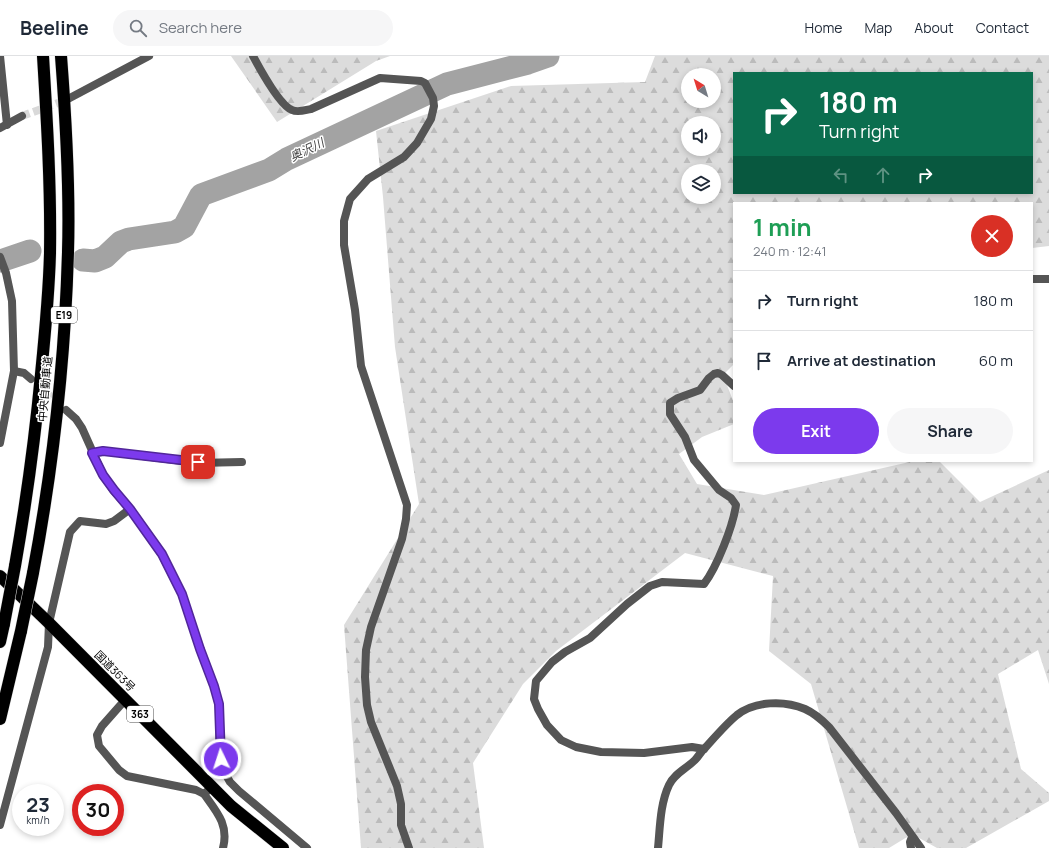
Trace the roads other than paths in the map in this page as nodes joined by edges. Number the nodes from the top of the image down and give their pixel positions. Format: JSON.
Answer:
{"nodes":[{"id":1,"x":0,"y":56,"type":"edge"},
{"id":2,"x":43,"y":56,"type":"edge"},
{"id":3,"x":61,"y":56,"type":"edge"},
{"id":4,"x":149,"y":56,"type":"edge"},
{"id":5,"x":253,"y":56,"type":"edge"},
{"id":6,"x":66,"y":100,"type":"tunnel mouth"},
{"id":7,"x":22,"y":116,"type":"tunnel mouth"},
{"id":8,"x":3,"y":126,"type":"edge"},
{"id":9,"x":0,"y":257,"type":"edge"},
{"id":10,"x":1033,"y":279,"type":"edge"},
{"id":11,"x":1049,"y":279,"type":"edge"},
{"id":12,"x":14,"y":371,"type":"junction"},
{"id":13,"x":31,"y":379,"type":"tunnel mouth"},
{"id":14,"x":733,"y":385,"type":"edge"},
{"id":15,"x":66,"y":410,"type":"tunnel mouth"},
{"id":16,"x":0,"y":443,"type":"edge"},
{"id":17,"x":92,"y":453,"type":"junction"},
{"id":18,"x":242,"y":462,"type":"dead end"},
{"id":19,"x":130,"y":509,"type":"junction"},
{"id":20,"x":0,"y":576,"type":"edge"},
{"id":21,"x":49,"y":623,"type":"junction"},
{"id":22,"x":0,"y":642,"type":"edge"},
{"id":23,"x":125,"y":700,"type":"junction"},
{"id":24,"x":0,"y":719,"type":"edge"},
{"id":25,"x":704,"y":748,"type":"junction"},
{"id":26,"x":208,"y":791,"type":"junction"},
{"id":27,"x":0,"y":825,"type":"edge"},
{"id":28,"x":912,"y":837,"type":"junction"},
{"id":29,"x":223,"y":848,"type":"edge"},
{"id":30,"x":283,"y":848,"type":"edge"},
{"id":31,"x":307,"y":848,"type":"edge"},
{"id":32,"x":409,"y":848,"type":"edge"},
{"id":33,"x":658,"y":848,"type":"edge"},
{"id":34,"x":911,"y":848,"type":"edge"},
{"id":35,"x":921,"y":848,"type":"edge"}],
"edges":[{"from":1,"to":8,"type":"street"},
{"from":2,"to":22,"type":"highway","name":"中央自動車道","number":"E19","bridge":true},
{"from":3,"to":24,"type":"highway","name":"中央自動車道","number":"E19","bridge":true},
{"from":4,"to":6,"type":"street"},
{"from":5,"to":32,"type":"street"},
{"from":7,"to":8,"type":"street"},
{"from":9,"to":12,"type":"street"},
{"from":10,"to":11,"type":"street"},
{"from":12,"to":13,"type":"street"},
{"from":12,"to":16,"type":"street"},
{"from":14,"to":25,"type":"street"},
{"from":15,"to":17,"type":"street"},
{"from":17,"to":18,"type":"street"},
{"from":17,"to":19,"type":"street"},
{"from":19,"to":21,"type":"street"},
{"from":19,"to":31,"type":"street"},
{"from":20,"to":21,"type":"highway","name":"国道363号","number":"363"},
{"from":21,"to":23,"type":"highway","name":"国道363号","number":"363"},
{"from":21,"to":27,"type":"street"},
{"from":23,"to":26,"type":"highway","name":"国道363号","number":"363"},
{"from":23,"to":26,"type":"street"},
{"from":25,"to":28,"type":"street"},
{"from":25,"to":33,"type":"street"},
{"from":26,"to":29,"type":"street"},
{"from":26,"to":30,"type":"highway","name":"国道363号","number":"363"},
{"from":28,"to":34,"type":"street"},
{"from":28,"to":35,"type":"street"}]}
